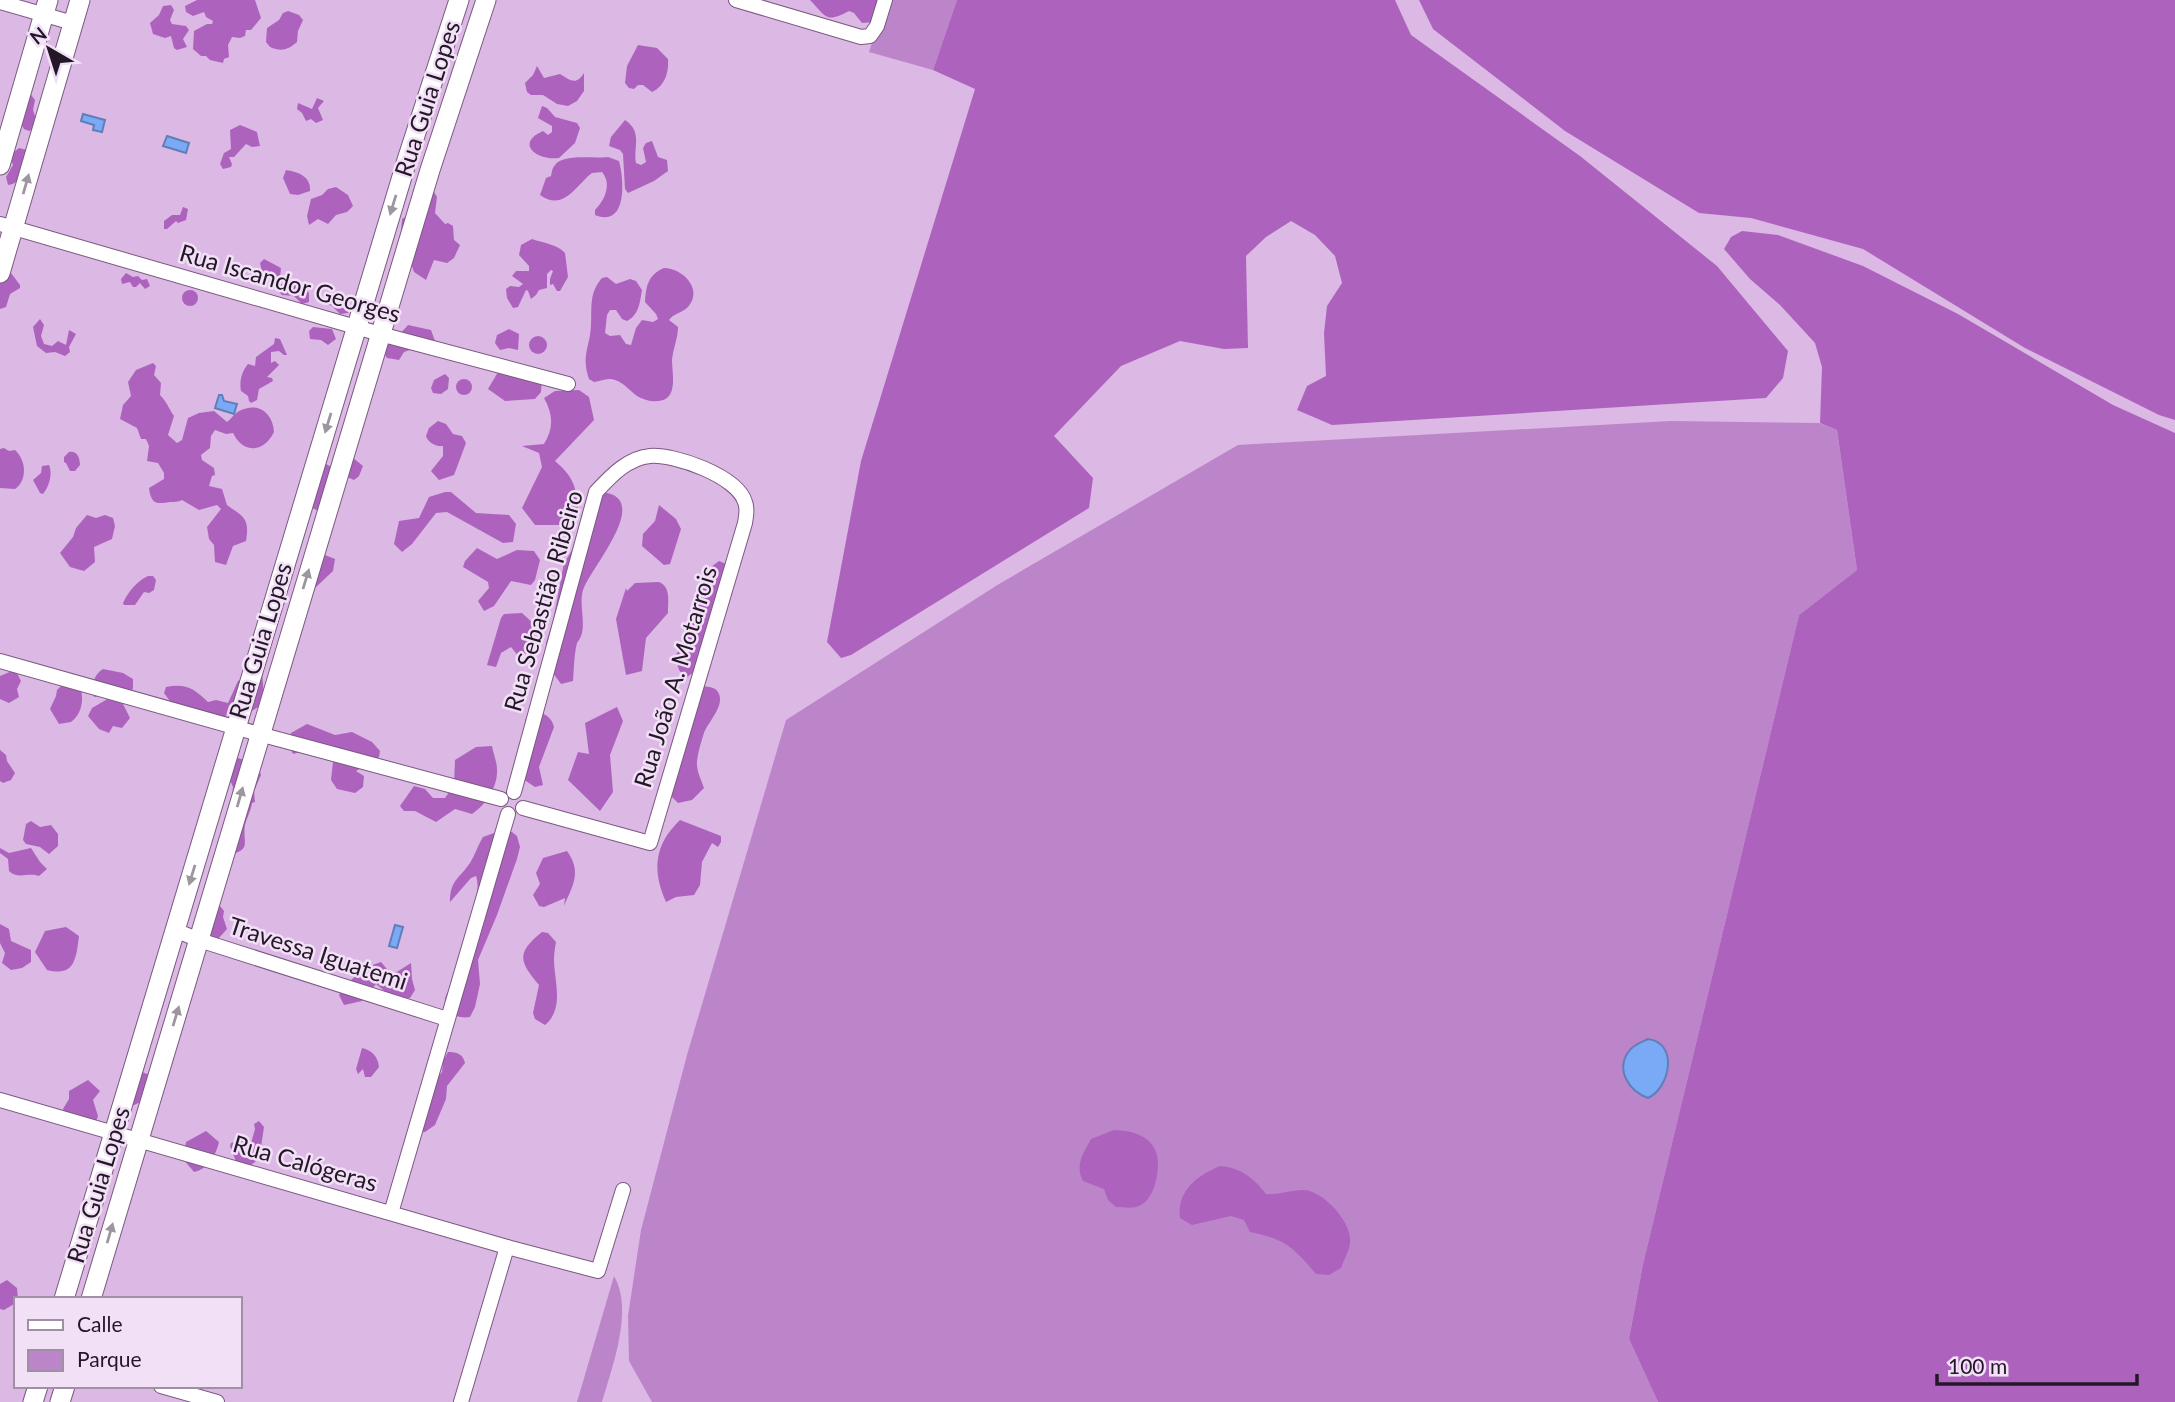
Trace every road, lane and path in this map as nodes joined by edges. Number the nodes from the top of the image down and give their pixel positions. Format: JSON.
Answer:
{"nodes":[{"id":1,"x":80,"y":0,"type":"edge"},
{"id":2,"x":459,"y":0,"type":"edge"},
{"id":3,"x":486,"y":0,"type":"edge"},
{"id":4,"x":736,"y":0,"type":"edge"},
{"id":5,"x":886,"y":0,"type":"edge"},
{"id":6,"x":0,"y":2,"type":"edge"},
{"id":7,"x":46,"y":8,"type":"edge"},
{"id":8,"x":73,"y":23,"type":"junction"},
{"id":9,"x":0,"y":165,"type":"edge"},
{"id":10,"x":7,"y":226,"type":"edge"},
{"id":11,"x":0,"y":272,"type":"edge"},
{"id":12,"x":357,"y":326,"type":"junction"},
{"id":13,"x":380,"y":334,"type":"junction"},
{"id":14,"x":568,"y":384,"type":"dead end"},
{"id":15,"x":745,"y":523,"type":"joint"},
{"id":16,"x":0,"y":661,"type":"edge"},
{"id":17,"x":236,"y":728,"type":"junction"},
{"id":18,"x":258,"y":734,"type":"junction"},
{"id":19,"x":508,"y":796,"type":"junction"},
{"id":20,"x":523,"y":808,"type":"junction"},
{"id":21,"x":508,"y":814,"type":"junction"},
{"id":22,"x":175,"y":930,"type":"junction"},
{"id":23,"x":199,"y":940,"type":"junction"},
{"id":24,"x":447,"y":1019,"type":"junction"},
{"id":25,"x":0,"y":1100,"type":"edge"},
{"id":26,"x":114,"y":1133,"type":"junction"},
{"id":27,"x":138,"y":1140,"type":"junction"},
{"id":28,"x":624,"y":1190,"type":"dead end"},
{"id":29,"x":391,"y":1213,"type":"junction"},
{"id":30,"x":507,"y":1247,"type":"junction"},
{"id":31,"x":65,"y":1297,"type":"edge"},
{"id":32,"x":92,"y":1297,"type":"edge"},
{"id":33,"x":168,"y":1388,"type":"edge"},
{"id":34,"x":217,"y":1402,"type":"edge"},
{"id":35,"x":461,"y":1402,"type":"edge"}],
"edges":[{"from":1,"to":8,"type":"main road"},
{"from":2,"to":12,"type":"main road","name":"Rua Guia Lopes","one_way":true},
{"from":3,"to":13,"type":"main road","name":"Rua Guia Lopes"},
{"from":4,"to":5,"type":"street"},
{"from":6,"to":7,"type":"street"},
{"from":7,"to":8,"type":"street"},
{"from":7,"to":9,"type":"main road"},
{"from":10,"to":8,"type":"main road","one_way":true},
{"from":10,"to":11,"type":"main road"},
{"from":10,"to":12,"type":"street","name":"Rua Iscandor Georges"},
{"from":12,"to":13,"type":"street","name":"Rua Iscandor Georges"},
{"from":12,"to":17,"type":"main road","name":"Rua Guia Lopes","one_way":true},
{"from":13,"to":14,"type":"street","name":"Rua Iscandor Georges"},
{"from":18,"to":13,"type":"main road","name":"Rua Guia Lopes","one_way":true},
{"from":15,"to":19,"type":"street","name":"Rua Sebastião Ribeiro"},
{"from":15,"to":20,"type":"street","name":"Rua João A. Motarrois"},
{"from":16,"to":17,"type":"street"},
{"from":17,"to":18,"type":"street"},
{"from":17,"to":22,"type":"main road","name":"Rua Guia Lopes","one_way":true},
{"from":18,"to":19,"type":"street"},
{"from":23,"to":18,"type":"main road","name":"Rua Guia Lopes","one_way":true},
{"from":19,"to":20,"type":"street"},
{"from":19,"to":21,"type":"street"},
{"from":20,"to":21,"type":"street"},
{"from":21,"to":24,"type":"street"},
{"from":22,"to":23,"type":"street","name":"Travessa Iguatemi"},
{"from":22,"to":26,"type":"main road","name":"Rua Guia Lopes"},
{"from":23,"to":24,"type":"street","name":"Travessa Iguatemi"},
{"from":27,"to":23,"type":"main road","name":"Rua Guia Lopes","one_way":true},
{"from":24,"to":29,"type":"street"},
{"from":25,"to":26,"type":"street","name":"Rua Calógeras"},
{"from":26,"to":27,"type":"street","name":"Rua Calógeras"},
{"from":26,"to":31,"type":"main road","name":"Rua Guia Lopes"},
{"from":27,"to":29,"type":"street","name":"Rua Calógeras"},
{"from":32,"to":27,"type":"main road","name":"Rua Guia Lopes","one_way":true},
{"from":28,"to":30,"type":"street","name":"Rua Calógeras"},
{"from":29,"to":30,"type":"street","name":"Rua Calógeras"},
{"from":30,"to":35,"type":"street"},
{"from":33,"to":34,"type":"street"}]}
